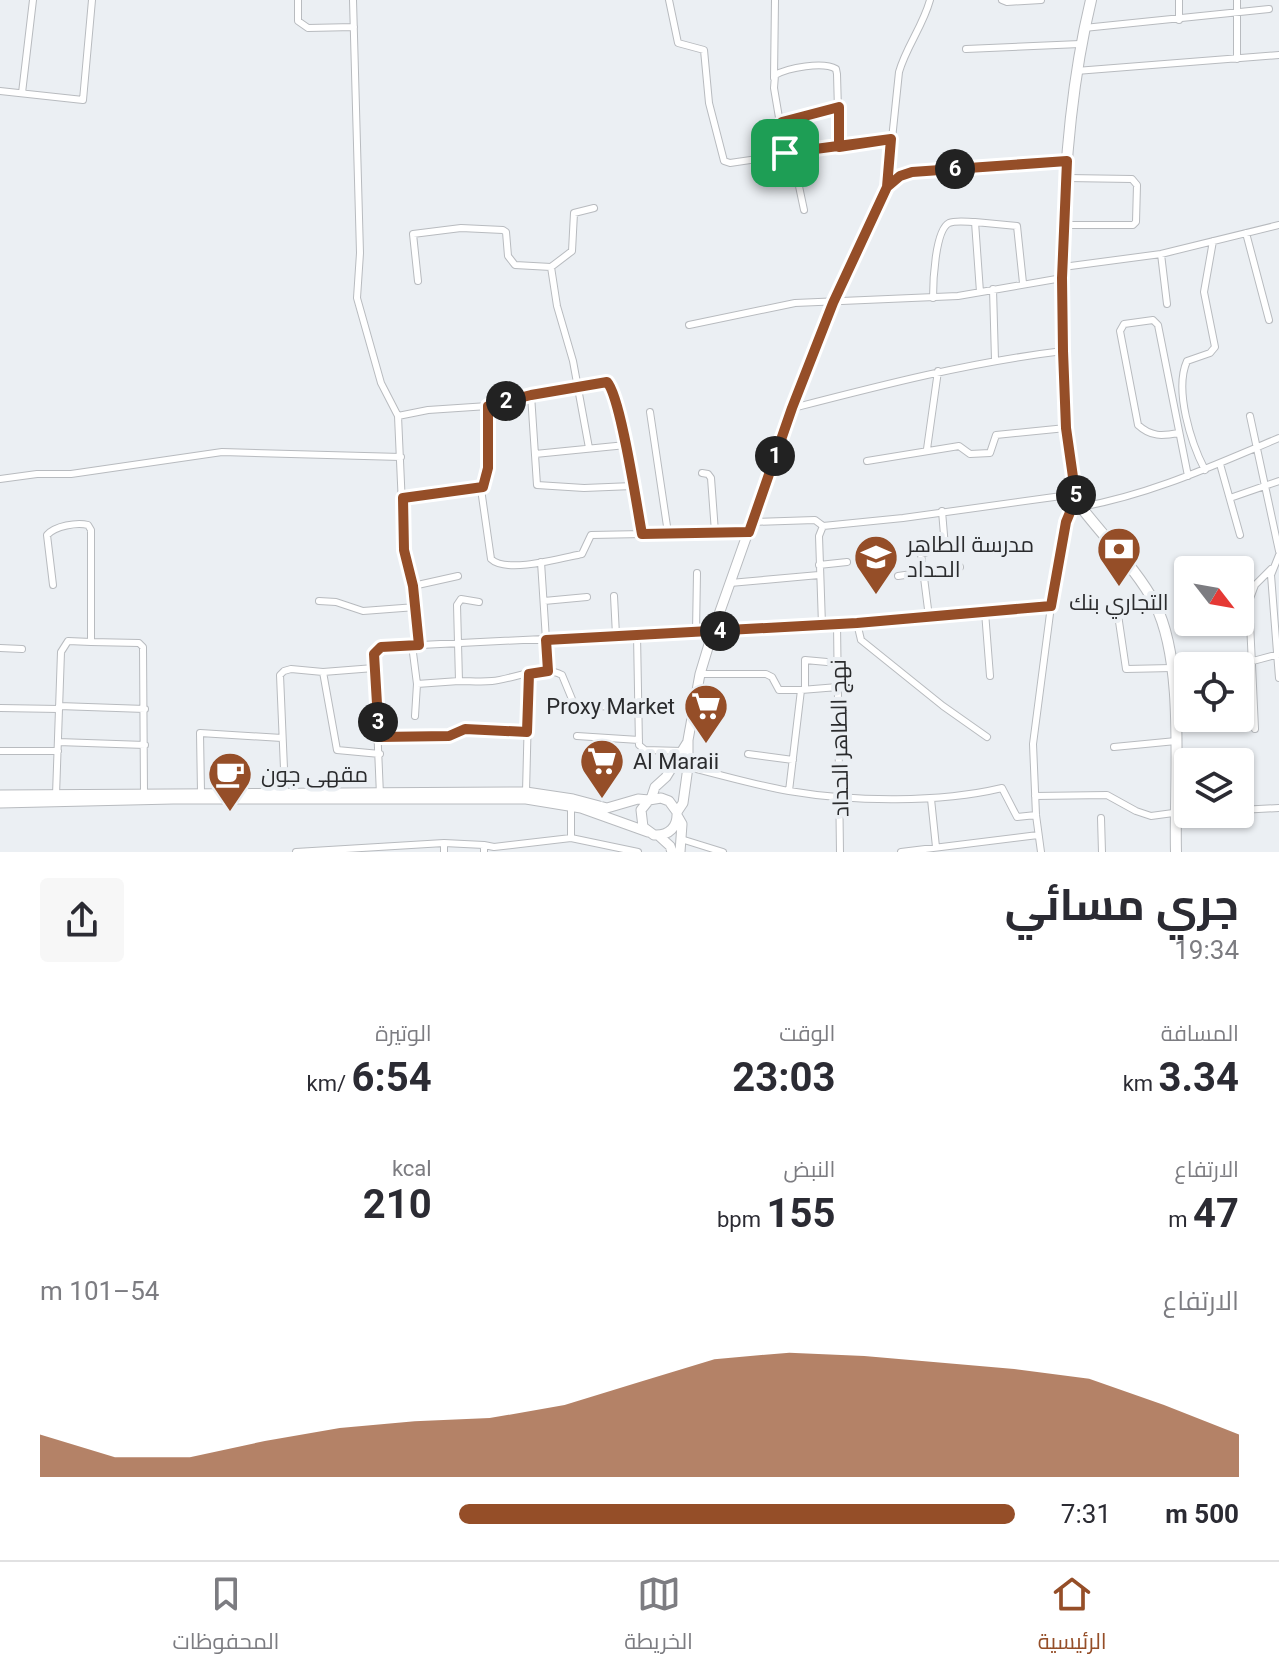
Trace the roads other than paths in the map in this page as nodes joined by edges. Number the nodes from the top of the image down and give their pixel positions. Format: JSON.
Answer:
{"nodes":[{"id":1,"x":33,"y":0,"type":"edge"},
{"id":2,"x":92,"y":0,"type":"edge"},
{"id":3,"x":298,"y":0,"type":"edge"},
{"id":4,"x":353,"y":0,"type":"edge"},
{"id":5,"x":669,"y":0,"type":"edge"},
{"id":6,"x":775,"y":0,"type":"edge"},
{"id":7,"x":930,"y":0,"type":"edge"},
{"id":8,"x":1002,"y":0,"type":"edge"},
{"id":9,"x":1041,"y":0,"type":"edge"},
{"id":10,"x":1091,"y":0,"type":"edge"},
{"id":11,"x":1179,"y":0,"type":"edge"},
{"id":12,"x":1237,"y":0,"type":"edge"},
{"id":13,"x":1269,"y":9,"type":"dead end"},
{"id":14,"x":1236,"y":12,"type":"junction"},
{"id":15,"x":1179,"y":20,"type":"junction"},
{"id":16,"x":354,"y":27,"type":"junction"},
{"id":17,"x":1084,"y":28,"type":"junction"},
{"id":18,"x":1080,"y":44,"type":"junction"},
{"id":19,"x":966,"y":49,"type":"dead end"},
{"id":20,"x":1279,"y":55,"type":"edge"},
{"id":21,"x":1237,"y":59,"type":"junction"},
{"id":22,"x":1076,"y":71,"type":"junction"},
{"id":23,"x":774,"y":78,"type":"junction"},
{"id":24,"x":0,"y":91,"type":"edge"},
{"id":25,"x":22,"y":93,"type":"junction"},
{"id":26,"x":839,"y":107,"type":"junction"},
{"id":27,"x":782,"y":122,"type":"junction"},
{"id":28,"x":891,"y":139,"type":"junction"},
{"id":29,"x":839,"y":147,"type":"junction"},
{"id":30,"x":789,"y":153,"type":"junction"},
{"id":31,"x":1067,"y":161,"type":"junction"},
{"id":32,"x":1067,"y":178,"type":"junction"},
{"id":33,"x":887,"y":187,"type":"junction"},
{"id":34,"x":594,"y":208,"type":"dead end"},
{"id":35,"x":804,"y":210,"type":"dead end"},
{"id":36,"x":975,"y":222,"type":"junction"},
{"id":37,"x":1065,"y":225,"type":"junction"},
{"id":38,"x":1279,"y":225,"type":"edge"},
{"id":39,"x":1246,"y":233,"type":"junction"},
{"id":40,"x":1213,"y":241,"type":"junction"},
{"id":41,"x":1161,"y":254,"type":"junction"},
{"id":42,"x":551,"y":267,"type":"junction"},
{"id":43,"x":1062,"y":272,"type":"junction"},
{"id":44,"x":418,"y":281,"type":"dead end"},
{"id":45,"x":1023,"y":283,"type":"junction"},
{"id":46,"x":993,"y":289,"type":"junction"},
{"id":47,"x":980,"y":292,"type":"junction"},
{"id":48,"x":933,"y":298,"type":"junction"},
{"id":49,"x":833,"y":303,"type":"junction"},
{"id":50,"x":1167,"y":304,"type":"dead end"},
{"id":51,"x":1269,"y":320,"type":"dead end"},
{"id":52,"x":689,"y":325,"type":"dead end"},
{"id":53,"x":1063,"y":351,"type":"junction"},
{"id":54,"x":995,"y":360,"type":"junction"},
{"id":55,"x":938,"y":371,"type":"junction"},
{"id":56,"x":578,"y":387,"type":"junction"},
{"id":57,"x":531,"y":395,"type":"junction"},
{"id":58,"x":488,"y":406,"type":"junction"},
{"id":59,"x":792,"y":408,"type":"junction"},
{"id":60,"x":650,"y":412,"type":"dead end"},
{"id":61,"x":398,"y":416,"type":"junction"},
{"id":62,"x":1250,"y":416,"type":"dead end"},
{"id":63,"x":1066,"y":428,"type":"junction"},
{"id":64,"x":1179,"y":433,"type":"junction"},
{"id":65,"x":1279,"y":438,"type":"edge"},
{"id":66,"x":626,"y":445,"type":"junction"},
{"id":67,"x":1258,"y":447,"type":"junction"},
{"id":68,"x":589,"y":448,"type":"junction"},
{"id":69,"x":927,"y":449,"type":"junction"},
{"id":70,"x":535,"y":454,"type":"junction"},
{"id":71,"x":401,"y":457,"type":"junction"},
{"id":72,"x":867,"y":461,"type":"dead end"},
{"id":73,"x":1220,"y":464,"type":"junction"},
{"id":74,"x":1205,"y":470,"type":"junction"},
{"id":75,"x":702,"y":473,"type":"dead end"},
{"id":76,"x":1188,"y":476,"type":"junction"},
{"id":77,"x":0,"y":479,"type":"edge"},
{"id":78,"x":1279,"y":481,"type":"edge"},
{"id":79,"x":1265,"y":485,"type":"junction"},
{"id":80,"x":633,"y":486,"type":"junction"},
{"id":81,"x":481,"y":489,"type":"junction"},
{"id":82,"x":403,"y":498,"type":"junction"},
{"id":83,"x":1230,"y":498,"type":"junction"},
{"id":84,"x":1078,"y":500,"type":"junction"},
{"id":85,"x":942,"y":511,"type":"junction"},
{"id":86,"x":823,"y":526,"type":"junction"},
{"id":87,"x":750,"y":527,"type":"junction"},
{"id":88,"x":715,"y":532,"type":"junction"},
{"id":89,"x":668,"y":533,"type":"junction"},
{"id":90,"x":642,"y":534,"type":"junction"},
{"id":91,"x":1240,"y":535,"type":"dead end"},
{"id":92,"x":1279,"y":552,"type":"edge"},
{"id":93,"x":541,"y":562,"type":"junction"},
{"id":94,"x":847,"y":562,"type":"dead end"},
{"id":95,"x":819,"y":565,"type":"junction"},
{"id":96,"x":960,"y":567,"type":"dead end"},
{"id":97,"x":1271,"y":569,"type":"junction"},
{"id":98,"x":697,"y":573,"type":"dead end"},
{"id":99,"x":923,"y":573,"type":"junction"},
{"id":100,"x":819,"y":575,"type":"junction"},
{"id":101,"x":458,"y":576,"type":"dead end"},
{"id":102,"x":898,"y":576,"type":"dead end"},
{"id":103,"x":730,"y":583,"type":"junction"},
{"id":104,"x":53,"y":585,"type":"dead end"},
{"id":105,"x":413,"y":586,"type":"junction"},
{"id":106,"x":614,"y":596,"type":"dead end"},
{"id":107,"x":587,"y":597,"type":"dead end"},
{"id":108,"x":319,"y":601,"type":"dead end"},
{"id":109,"x":544,"y":601,"type":"junction"},
{"id":110,"x":479,"y":602,"type":"dead end"},
{"id":111,"x":1051,"y":606,"type":"junction"},
{"id":112,"x":416,"y":607,"type":"junction"},
{"id":113,"x":1117,"y":608,"type":"dead end"},
{"id":114,"x":1276,"y":610,"type":"edge"},
{"id":115,"x":985,"y":612,"type":"junction"},
{"id":116,"x":929,"y":617,"type":"junction"},
{"id":117,"x":857,"y":623,"type":"junction"},
{"id":118,"x":837,"y":624,"type":"junction"},
{"id":119,"x":822,"y":625,"type":"junction"},
{"id":120,"x":713,"y":631,"type":"junction"},
{"id":121,"x":696,"y":632,"type":"junction"},
{"id":122,"x":616,"y":635,"type":"junction"},
{"id":123,"x":637,"y":635,"type":"junction"},
{"id":124,"x":546,"y":640,"type":"junction"},
{"id":125,"x":459,"y":641,"type":"junction"},
{"id":126,"x":91,"y":642,"type":"junction"},
{"id":127,"x":416,"y":645,"type":"junction"},
{"id":128,"x":0,"y":648,"type":"edge"},
{"id":129,"x":22,"y":649,"type":"dead end"},
{"id":130,"x":1252,"y":652,"type":"edge"},
{"id":131,"x":1278,"y":654,"type":"edge"},
{"id":132,"x":1254,"y":661,"type":"edge"},
{"id":133,"x":838,"y":663,"type":"junction"},
{"id":134,"x":374,"y":668,"type":"junction"},
{"id":135,"x":1172,"y":668,"type":"junction"},
{"id":136,"x":548,"y":671,"type":"junction"},
{"id":137,"x":323,"y":672,"type":"junction"},
{"id":138,"x":529,"y":674,"type":"junction"},
{"id":139,"x":700,"y":674,"type":"junction"},
{"id":140,"x":990,"y":676,"type":"dead end"},
{"id":141,"x":1279,"y":678,"type":"edge"},
{"id":142,"x":459,"y":681,"type":"junction"},
{"id":143,"x":417,"y":684,"type":"junction"},
{"id":144,"x":838,"y":687,"type":"junction"},
{"id":145,"x":803,"y":689,"type":"junction"},
{"id":146,"x":1254,"y":695,"type":"edge"},
{"id":147,"x":0,"y":708,"type":"edge"},
{"id":148,"x":59,"y":708,"type":"junction"},
{"id":149,"x":145,"y":709,"type":"junction"},
{"id":150,"x":638,"y":709,"type":"junction"},
{"id":151,"x":415,"y":716,"type":"dead end"},
{"id":152,"x":1255,"y":729,"type":"dead end"},
{"id":153,"x":527,"y":732,"type":"junction"},
{"id":154,"x":577,"y":736,"type":"dead end"},
{"id":155,"x":379,"y":737,"type":"junction"},
{"id":156,"x":987,"y":737,"type":"dead end"},
{"id":157,"x":282,"y":738,"type":"junction"},
{"id":158,"x":639,"y":740,"type":"junction"},
{"id":159,"x":688,"y":740,"type":"junction"},
{"id":160,"x":1176,"y":741,"type":"junction"},
{"id":161,"x":58,"y":742,"type":"junction"},
{"id":162,"x":145,"y":745,"type":"junction"},
{"id":163,"x":1114,"y":747,"type":"dead end"},
{"id":164,"x":1176,"y":748,"type":"edge"},
{"id":165,"x":0,"y":751,"type":"edge"},
{"id":166,"x":58,"y":751,"type":"junction"},
{"id":167,"x":683,"y":751,"type":"junction"},
{"id":168,"x":380,"y":754,"type":"junction"},
{"id":169,"x":748,"y":754,"type":"dead end"},
{"id":170,"x":793,"y":760,"type":"junction"},
{"id":171,"x":688,"y":767,"type":"junction"},
{"id":172,"x":789,"y":791,"type":"junction"},
{"id":173,"x":201,"y":792,"type":"junction"},
{"id":174,"x":285,"y":792,"type":"junction"},
{"id":175,"x":526,"y":792,"type":"junction"},
{"id":176,"x":144,"y":793,"type":"junction"},
{"id":177,"x":0,"y":795,"type":"edge"},
{"id":178,"x":60,"y":795,"type":"junction"},
{"id":179,"x":385,"y":795,"type":"junction"},
{"id":180,"x":840,"y":796,"type":"junction"},
{"id":181,"x":1035,"y":796,"type":"junction"},
{"id":182,"x":931,"y":799,"type":"junction"},
{"id":183,"x":650,"y":800,"type":"junction"},
{"id":184,"x":0,"y":803,"type":"edge"},
{"id":185,"x":571,"y":806,"type":"junction"},
{"id":186,"x":1279,"y":808,"type":"edge"},
{"id":187,"x":1254,"y":809,"type":"edge"},
{"id":188,"x":1174,"y":812,"type":"edge"},
{"id":189,"x":678,"y":814,"type":"junction"},
{"id":190,"x":1036,"y":815,"type":"junction"},
{"id":191,"x":1101,"y":818,"type":"dead end"},
{"id":192,"x":1175,"y":828,"type":"edge"},
{"id":193,"x":653,"y":834,"type":"junction"},
{"id":194,"x":1038,"y":835,"type":"junction"},
{"id":195,"x":571,"y":838,"type":"junction"},
{"id":196,"x":681,"y":839,"type":"junction"},
{"id":197,"x":535,"y":840,"type":"junction"},
{"id":198,"x":593,"y":842,"type":"junction"},
{"id":199,"x":444,"y":843,"type":"junction"},
{"id":200,"x":484,"y":849,"type":"edge"},
{"id":201,"x":940,"y":849,"type":"edge"},
{"id":202,"x":296,"y":852,"type":"edge"},
{"id":203,"x":444,"y":852,"type":"edge"},
{"id":204,"x":535,"y":852,"type":"edge"},
{"id":205,"x":593,"y":852,"type":"edge"},
{"id":206,"x":638,"y":852,"type":"edge"},
{"id":207,"x":672,"y":852,"type":"edge"},
{"id":208,"x":680,"y":852,"type":"edge"},
{"id":209,"x":723,"y":852,"type":"edge"},
{"id":210,"x":840,"y":852,"type":"edge"},
{"id":211,"x":901,"y":852,"type":"edge"},
{"id":212,"x":1041,"y":852,"type":"edge"},
{"id":213,"x":1102,"y":852,"type":"edge"},
{"id":214,"x":1176,"y":852,"type":"edge"}],
"edges":[{"from":1,"to":25,"type":"street"},
{"from":2,"to":25,"type":"street"},
{"from":3,"to":16,"type":"street"},
{"from":4,"to":16,"type":"street"},
{"from":5,"to":30,"type":"street"},
{"from":6,"to":23,"type":"street"},
{"from":7,"to":28,"type":"street"},
{"from":8,"to":9,"type":"street"},
{"from":10,"to":17,"type":"main road"},
{"from":11,"to":15,"type":"street"},
{"from":12,"to":14,"type":"street"},
{"from":13,"to":14,"type":"street"},
{"from":14,"to":15,"type":"street"},
{"from":14,"to":21,"type":"street"},
{"from":15,"to":17,"type":"street"},
{"from":16,"to":61,"type":"street"},
{"from":17,"to":18,"type":"main road"},
{"from":18,"to":19,"type":"street"},
{"from":18,"to":22,"type":"main road"},
{"from":20,"to":21,"type":"street"},
{"from":21,"to":22,"type":"street"},
{"from":22,"to":31,"type":"main road"},
{"from":23,"to":26,"type":"street"},
{"from":23,"to":27,"type":"street"},
{"from":24,"to":25,"type":"street"},
{"from":26,"to":27,"type":"street"},
{"from":26,"to":29,"type":"street"},
{"from":27,"to":30,"type":"street"},
{"from":28,"to":29,"type":"street"},
{"from":28,"to":33,"type":"street"},
{"from":29,"to":30,"type":"street"},
{"from":30,"to":35,"type":"street"},
{"from":31,"to":32,"type":"main road"},
{"from":31,"to":33,"type":"street"},
{"from":32,"to":37,"type":"main road"},
{"from":32,"to":37,"type":"street"},
{"from":33,"to":49,"type":"street"},
{"from":34,"to":42,"type":"street"},
{"from":36,"to":45,"type":"street"},
{"from":36,"to":47,"type":"street"},
{"from":36,"to":48,"type":"street"},
{"from":37,"to":43,"type":"main road"},
{"from":38,"to":39,"type":"street"},
{"from":39,"to":40,"type":"street"},
{"from":39,"to":51,"type":"street"},
{"from":40,"to":41,"type":"street"},
{"from":40,"to":74,"type":"street"},
{"from":41,"to":43,"type":"street"},
{"from":41,"to":50,"type":"street"},
{"from":42,"to":44,"type":"street"},
{"from":42,"to":56,"type":"street"},
{"from":43,"to":45,"type":"street"},
{"from":43,"to":53,"type":"main road"},
{"from":45,"to":46,"type":"street"},
{"from":46,"to":47,"type":"street"},
{"from":46,"to":54,"type":"street"},
{"from":47,"to":48,"type":"street"},
{"from":48,"to":49,"type":"street"},
{"from":49,"to":52,"type":"street"},
{"from":49,"to":59,"type":"street"},
{"from":53,"to":54,"type":"street"},
{"from":53,"to":63,"type":"main road"},
{"from":54,"to":55,"type":"street"},
{"from":55,"to":59,"type":"street"},
{"from":55,"to":69,"type":"street"},
{"from":56,"to":57,"type":"street"},
{"from":56,"to":66,"type":"street"},
{"from":56,"to":68,"type":"street"},
{"from":57,"to":58,"type":"street"},
{"from":57,"to":70,"type":"street"},
{"from":58,"to":61,"type":"street"},
{"from":58,"to":81,"type":"street"},
{"from":59,"to":87,"type":"street"},
{"from":60,"to":89,"type":"street"},
{"from":61,"to":71,"type":"street"},
{"from":62,"to":67,"type":"street"},
{"from":63,"to":69,"type":"street"},
{"from":63,"to":84,"type":"main road"},
{"from":64,"to":64,"type":"street"},
{"from":64,"to":76,"type":"street"},
{"from":65,"to":67,"type":"street"},
{"from":66,"to":68,"type":"street"},
{"from":66,"to":80,"type":"street"},
{"from":67,"to":73,"type":"street"},
{"from":67,"to":79,"type":"street"},
{"from":68,"to":70,"type":"street"},
{"from":69,"to":72,"type":"street"},
{"from":70,"to":80,"type":"street"},
{"from":71,"to":77,"type":"street"},
{"from":71,"to":82,"type":"street"},
{"from":73,"to":74,"type":"street"},
{"from":73,"to":83,"type":"street"},
{"from":74,"to":76,"type":"street"},
{"from":75,"to":88,"type":"street"},
{"from":76,"to":84,"type":"street"},
{"from":78,"to":79,"type":"street"},
{"from":79,"to":83,"type":"street"},
{"from":79,"to":92,"type":"street"},
{"from":80,"to":90,"type":"street"},
{"from":81,"to":82,"type":"street"},
{"from":81,"to":93,"type":"street"},
{"from":82,"to":105,"type":"street"},
{"from":83,"to":91,"type":"street"},
{"from":84,"to":85,"type":"street"},
{"from":84,"to":111,"type":"street"},
{"from":84,"to":135,"type":"main road"},
{"from":85,"to":86,"type":"street"},
{"from":85,"to":99,"type":"street"},
{"from":86,"to":87,"type":"street"},
{"from":86,"to":95,"type":"street"},
{"from":87,"to":88,"type":"street"},
{"from":87,"to":103,"type":"street"},
{"from":88,"to":89,"type":"street"},
{"from":89,"to":90,"type":"street"},
{"from":90,"to":93,"type":"street"},
{"from":92,"to":97,"type":"street"},
{"from":93,"to":109,"type":"street"},
{"from":94,"to":95,"type":"street"},
{"from":95,"to":100,"type":"street"},
{"from":96,"to":99,"type":"street"},
{"from":97,"to":114,"type":"street"},
{"from":97,"to":130,"type":"street"},
{"from":98,"to":121,"type":"street"},
{"from":99,"to":102,"type":"street"},
{"from":99,"to":116,"type":"street"},
{"from":100,"to":103,"type":"street"},
{"from":100,"to":119,"type":"street"},
{"from":101,"to":105,"type":"street"},
{"from":103,"to":120,"type":"street"},
{"from":104,"to":126,"type":"street"},
{"from":105,"to":112,"type":"street"},
{"from":106,"to":122,"type":"street"},
{"from":107,"to":109,"type":"street"},
{"from":108,"to":112,"type":"street"},
{"from":109,"to":124,"type":"street"},
{"from":110,"to":125,"type":"street"},
{"from":111,"to":115,"type":"street"},
{"from":111,"to":181,"type":"street"},
{"from":112,"to":127,"type":"street"},
{"from":113,"to":135,"type":"street"},
{"from":114,"to":131,"type":"street"},
{"from":115,"to":116,"type":"street"},
{"from":115,"to":140,"type":"street"},
{"from":116,"to":117,"type":"street"},
{"from":117,"to":118,"type":"street"},
{"from":117,"to":156,"type":"street"},
{"from":118,"to":119,"type":"street"},
{"from":118,"to":133,"type":"street","name":"نهج الطاهر الحداد"},
{"from":119,"to":120,"type":"street"},
{"from":120,"to":121,"type":"street"},
{"from":120,"to":139,"type":"street"},
{"from":121,"to":123,"type":"street"},
{"from":122,"to":123,"type":"street"},
{"from":122,"to":124,"type":"street"},
{"from":123,"to":150,"type":"street"},
{"from":124,"to":125,"type":"street"},
{"from":124,"to":136,"type":"street"},
{"from":125,"to":127,"type":"street"},
{"from":125,"to":142,"type":"street"},
{"from":126,"to":148,"type":"street"},
{"from":126,"to":149,"type":"street"},
{"from":127,"to":134,"type":"street"},
{"from":127,"to":143,"type":"street"},
{"from":128,"to":129,"type":"street"},
{"from":131,"to":132,"type":"street"},
{"from":131,"to":141,"type":"street"},
{"from":133,"to":144,"type":"street","name":"نهج الطاهر الحداد"},
{"from":133,"to":145,"type":"street"},
{"from":134,"to":137,"type":"street"},
{"from":134,"to":155,"type":"street"},
{"from":135,"to":160,"type":"main road"},
{"from":136,"to":138,"type":"street"},
{"from":136,"to":150,"type":"street"},
{"from":137,"to":157,"type":"street"},
{"from":137,"to":168,"type":"street"},
{"from":138,"to":142,"type":"street"},
{"from":138,"to":153,"type":"street"},
{"from":139,"to":145,"type":"street"},
{"from":139,"to":159,"type":"street"},
{"from":142,"to":143,"type":"street"},
{"from":143,"to":151,"type":"street"},
{"from":144,"to":145,"type":"street"},
{"from":144,"to":180,"type":"street","name":"نهج الطاهر الحداد"},
{"from":145,"to":170,"type":"street"},
{"from":146,"to":152,"type":"street"},
{"from":147,"to":148,"type":"street"},
{"from":148,"to":149,"type":"street"},
{"from":148,"to":161,"type":"street"},
{"from":149,"to":162,"type":"street"},
{"from":150,"to":158,"type":"street"},
{"from":153,"to":155,"type":"street"},
{"from":153,"to":175,"type":"street"},
{"from":154,"to":158,"type":"street"},
{"from":155,"to":168,"type":"street"},
{"from":157,"to":173,"type":"street"},
{"from":157,"to":174,"type":"street"},
{"from":158,"to":167,"type":"street"},
{"from":159,"to":167,"type":"street"},
{"from":159,"to":171,"type":"street"},
{"from":160,"to":163,"type":"street"},
{"from":160,"to":164,"type":"main road"},
{"from":161,"to":162,"type":"street"},
{"from":161,"to":166,"type":"street"},
{"from":162,"to":176,"type":"street"},
{"from":165,"to":166,"type":"street"},
{"from":166,"to":178,"type":"street"},
{"from":167,"to":183,"type":"street"},
{"from":168,"to":179,"type":"street"},
{"from":169,"to":170,"type":"street"},
{"from":170,"to":172,"type":"street"},
{"from":171,"to":172,"type":"street"},
{"from":171,"to":189,"type":"street"},
{"from":172,"to":180,"type":"street"},
{"from":173,"to":174,"type":"street"},
{"from":173,"to":176,"type":"street"},
{"from":174,"to":179,"type":"street"},
{"from":175,"to":179,"type":"street"},
{"from":175,"to":183,"type":"street"},
{"from":176,"to":178,"type":"street"},
{"from":177,"to":178,"type":"street"},
{"from":178,"to":179,"type":"street"},
{"from":178,"to":184,"type":"street"},
{"from":179,"to":185,"type":"street"},
{"from":180,"to":182,"type":"street"},
{"from":180,"to":210,"type":"street","name":"نهج الطاهر الحداد"},
{"from":181,"to":188,"type":"street"},
{"from":181,"to":190,"type":"street"},
{"from":182,"to":190,"type":"street"},
{"from":182,"to":201,"type":"street"},
{"from":183,"to":189,"type":"street"},
{"from":183,"to":193,"type":"street"},
{"from":185,"to":193,"type":"street"},
{"from":185,"to":195,"type":"street"},
{"from":186,"to":187,"type":"street"},
{"from":189,"to":193,"type":"street"},
{"from":189,"to":196,"type":"street"},
{"from":190,"to":194,"type":"street"},
{"from":191,"to":213,"type":"street"},
{"from":192,"to":214,"type":"main road"},
{"from":193,"to":207,"type":"street"},
{"from":194,"to":201,"type":"street"},
{"from":194,"to":212,"type":"street"},
{"from":195,"to":197,"type":"street"},
{"from":195,"to":198,"type":"street"},
{"from":196,"to":208,"type":"street"},
{"from":196,"to":209,"type":"street"},
{"from":197,"to":200,"type":"street"},
{"from":197,"to":204,"type":"street"},
{"from":198,"to":205,"type":"street"},
{"from":198,"to":206,"type":"street"},
{"from":199,"to":200,"type":"street"},
{"from":199,"to":202,"type":"street"},
{"from":199,"to":203,"type":"street"},
{"from":201,"to":211,"type":"street"}]}
